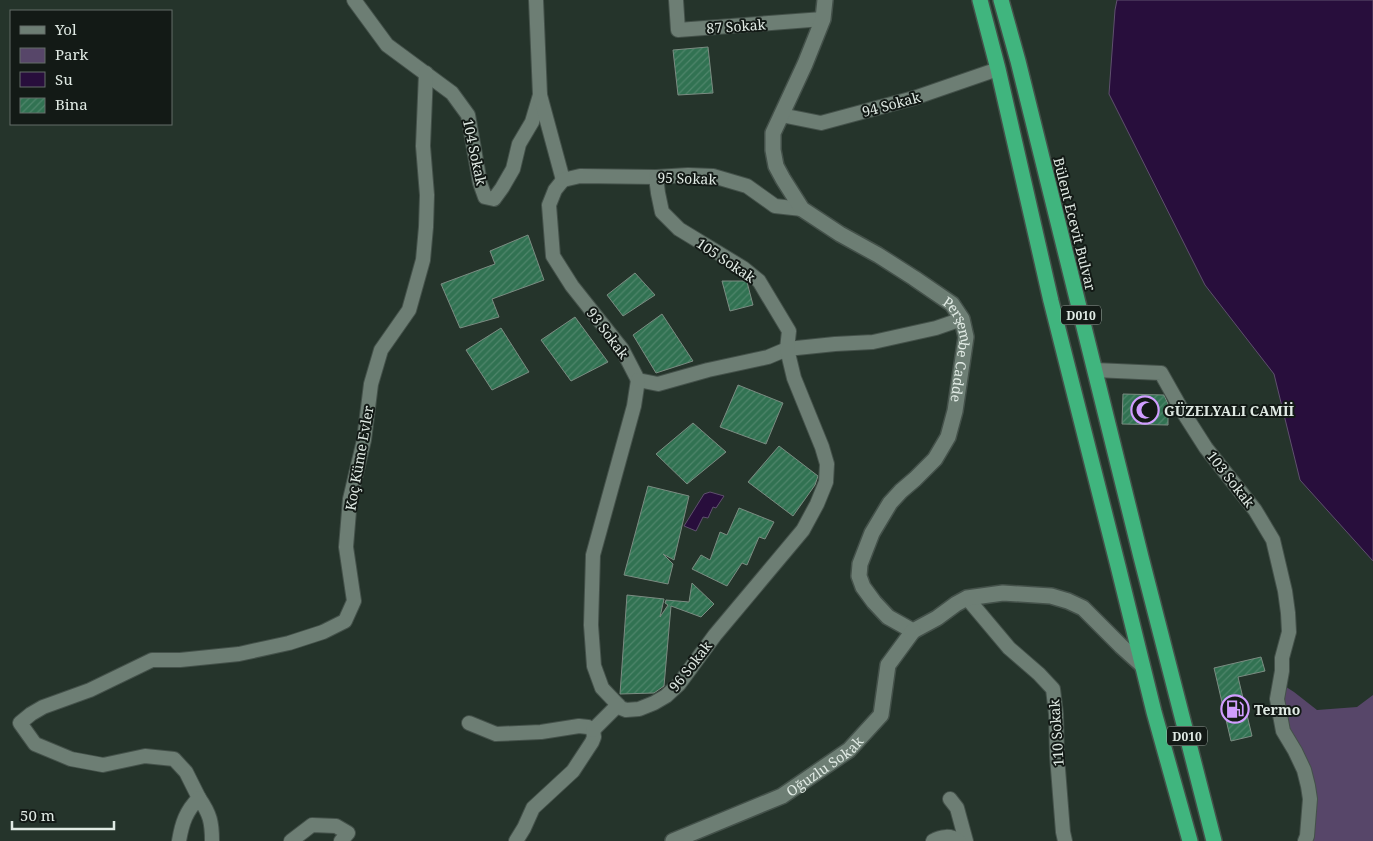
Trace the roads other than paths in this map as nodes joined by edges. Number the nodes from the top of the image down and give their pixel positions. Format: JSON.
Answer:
{"nodes":[{"id":1,"x":354,"y":0,"type":"edge"},
{"id":2,"x":536,"y":0,"type":"edge"},
{"id":3,"x":676,"y":0,"type":"edge"},
{"id":4,"x":825,"y":0,"type":"edge"},
{"id":5,"x":980,"y":0,"type":"edge"},
{"id":6,"x":1002,"y":0,"type":"edge"},
{"id":7,"x":823,"y":19,"type":"junction"},
{"id":8,"x":998,"y":69,"type":"junction"},
{"id":9,"x":426,"y":73,"type":"junction"},
{"id":10,"x":540,"y":95,"type":"junction"},
{"id":11,"x":781,"y":114,"type":"junction"},
{"id":12,"x":656,"y":177,"type":"junction"},
{"id":13,"x":563,"y":180,"type":"junction"},
{"id":14,"x":802,"y":209,"type":"junction"},
{"id":15,"x":962,"y":318,"type":"junction"},
{"id":16,"x":787,"y":349,"type":"junction"},
{"id":17,"x":1095,"y":370,"type":"junction"},
{"id":18,"x":638,"y":380,"type":"junction"},
{"id":19,"x":967,"y":598,"type":"junction"},
{"id":20,"x":913,"y":631,"type":"junction"},
{"id":21,"x":1142,"y":665,"type":"junction"},
{"id":22,"x":618,"y":705,"type":"junction"},
{"id":23,"x":469,"y":723,"type":"dead end"},
{"id":24,"x":594,"y":730,"type":"junction"},
{"id":25,"x":199,"y":798,"type":"junction"},
{"id":26,"x":950,"y":799,"type":"dead end"},
{"id":27,"x":179,"y":841,"type":"edge"},
{"id":28,"x":212,"y":841,"type":"edge"},
{"id":29,"x":291,"y":841,"type":"edge"},
{"id":30,"x":341,"y":841,"type":"edge"},
{"id":31,"x":516,"y":841,"type":"edge"},
{"id":32,"x":673,"y":841,"type":"edge"},
{"id":33,"x":933,"y":841,"type":"edge"},
{"id":34,"x":959,"y":841,"type":"edge"},
{"id":35,"x":966,"y":841,"type":"edge"},
{"id":36,"x":1065,"y":841,"type":"edge"},
{"id":37,"x":1190,"y":841,"type":"edge"},
{"id":38,"x":1214,"y":841,"type":"edge"},
{"id":39,"x":1305,"y":841,"type":"edge"}],
"edges":[{"from":1,"to":9,"type":"street","name":"104 Sokak"},
{"from":2,"to":10,"type":"street"},
{"from":3,"to":7,"type":"street","name":"87 Sokak"},
{"from":4,"to":7,"type":"main road","name":"Perşembe Cadde"},
{"from":5,"to":8,"type":"highway"},
{"from":6,"to":17,"type":"highway","name":"Bülent Ecevit Bulvar","number":"D010"},
{"from":7,"to":11,"type":"main road","name":"Perşembe Cadde"},
{"from":8,"to":11,"type":"street","name":"94 Sokak"},
{"from":8,"to":21,"type":"highway"},
{"from":9,"to":10,"type":"street","name":"104 Sokak"},
{"from":9,"to":25,"type":"street","name":"Koç Küme Evler"},
{"from":10,"to":13,"type":"street"},
{"from":11,"to":14,"type":"main road","name":"Perşembe Cadde"},
{"from":12,"to":13,"type":"street","name":"95 Sokak"},
{"from":12,"to":14,"type":"street","name":"95 Sokak"},
{"from":12,"to":16,"type":"street","name":"105 Sokak"},
{"from":13,"to":18,"type":"street","name":"93 Sokak"},
{"from":14,"to":15,"type":"main road","name":"Perşembe Cadde"},
{"from":15,"to":16,"type":"street"},
{"from":15,"to":20,"type":"main road","name":"Perşembe Cadde"},
{"from":16,"to":18,"type":"street"},
{"from":16,"to":22,"type":"street","name":"96 Sokak"},
{"from":17,"to":38,"type":"highway","name":"Bülent Ecevit Bulvar","number":"D010"},
{"from":17,"to":39,"type":"street","name":"103 Sokak"},
{"from":18,"to":22,"type":"street"},
{"from":19,"to":20,"type":"main road"},
{"from":19,"to":21,"type":"main road"},
{"from":19,"to":36,"type":"street","name":"110 Sokak"},
{"from":20,"to":32,"type":"main road","name":"Oğuzlu Sokak"},
{"from":21,"to":37,"type":"highway"},
{"from":22,"to":24,"type":"street"},
{"from":23,"to":24,"type":"street"},
{"from":24,"to":31,"type":"street"},
{"from":25,"to":27,"type":"street"},
{"from":25,"to":28,"type":"street","name":"Koç Küme Evler"},
{"from":26,"to":35,"type":"street"},
{"from":29,"to":30,"type":"street"},
{"from":33,"to":34,"type":"street"}]}
